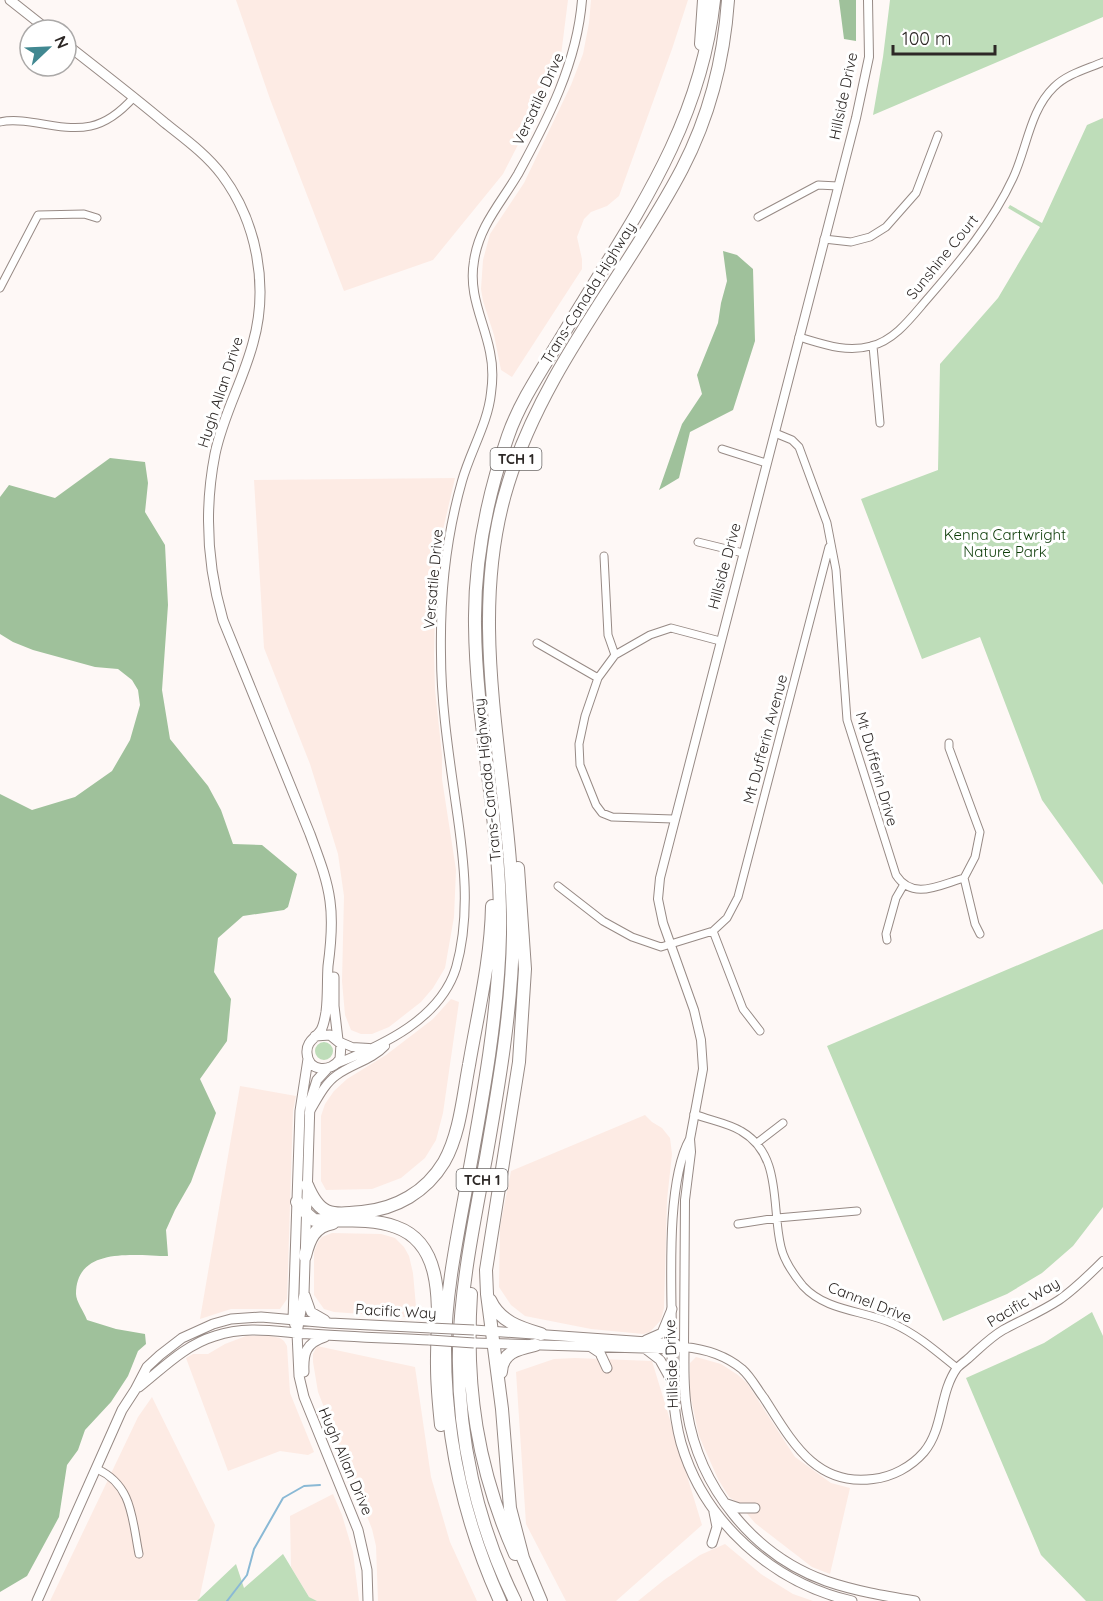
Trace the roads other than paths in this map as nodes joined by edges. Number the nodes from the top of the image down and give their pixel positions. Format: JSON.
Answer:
{"nodes":[{"id":1,"x":10,"y":0,"type":"edge"},
{"id":2,"x":582,"y":0,"type":"edge"},
{"id":3,"x":704,"y":0,"type":"edge"},
{"id":4,"x":714,"y":0,"type":"edge"},
{"id":5,"x":728,"y":0,"type":"edge"},
{"id":6,"x":733,"y":0,"type":"edge"},
{"id":7,"x":868,"y":0,"type":"edge"},
{"id":8,"x":33,"y":18,"type":"edge"},
{"id":9,"x":726,"y":29,"type":"junction"},
{"id":10,"x":78,"y":53,"type":"edge"},
{"id":11,"x":1103,"y":62,"type":"edge"},
{"id":12,"x":699,"y":76,"type":"junction"},
{"id":13,"x":134,"y":97,"type":"junction"},
{"id":14,"x":0,"y":122,"type":"edge"},
{"id":15,"x":938,"y":135,"type":"dead end"},
{"id":16,"x":838,"y":186,"type":"junction"},
{"id":17,"x":758,"y":217,"type":"dead end"},
{"id":18,"x":97,"y":218,"type":"dead end"},
{"id":19,"x":824,"y":239,"type":"junction"},
{"id":20,"x":0,"y":288,"type":"edge"},
{"id":21,"x":799,"y":337,"type":"junction"},
{"id":22,"x":873,"y":346,"type":"junction"},
{"id":23,"x":880,"y":423,"type":"dead end"},
{"id":24,"x":775,"y":433,"type":"junction"},
{"id":25,"x":722,"y":449,"type":"dead end"},
{"id":26,"x":766,"y":463,"type":"junction"},
{"id":27,"x":698,"y":542,"type":"dead end"},
{"id":28,"x":830,"y":546,"type":"junction"},
{"id":29,"x":743,"y":553,"type":"junction"},
{"id":30,"x":604,"y":556,"type":"dead end"},
{"id":31,"x":720,"y":641,"type":"junction"},
{"id":32,"x":537,"y":643,"type":"dead end"},
{"id":33,"x":615,"y":655,"type":"junction"},
{"id":34,"x":598,"y":678,"type":"junction"},
{"id":35,"x":949,"y":743,"type":"dead end"},
{"id":36,"x":505,"y":802,"type":"junction"},
{"id":37,"x":674,"y":819,"type":"junction"},
{"id":38,"x":494,"y":839,"type":"junction"},
{"id":39,"x":964,"y":878,"type":"junction"},
{"id":40,"x":558,"y":886,"type":"dead end"},
{"id":41,"x":903,"y":886,"type":"junction"},
{"id":42,"x":713,"y":931,"type":"junction"},
{"id":43,"x":980,"y":934,"type":"dead end"},
{"id":44,"x":887,"y":939,"type":"dead end"},
{"id":45,"x":670,"y":945,"type":"junction"},
{"id":46,"x":331,"y":952,"type":"junction"},
{"id":47,"x":760,"y":1031,"type":"dead end"},
{"id":48,"x":315,"y":1036,"type":"junction"},
{"id":49,"x":338,"y":1040,"type":"junction"},
{"id":50,"x":390,"y":1040,"type":"junction"},
{"id":51,"x":375,"y":1048,"type":"junction"},
{"id":52,"x":308,"y":1059,"type":"junction"},
{"id":53,"x":338,"y":1064,"type":"junction"},
{"id":54,"x":327,"y":1069,"type":"junction"},
{"id":55,"x":309,"y":1114,"type":"junction"},
{"id":56,"x":694,"y":1114,"type":"junction"},
{"id":57,"x":783,"y":1123,"type":"dead end"},
{"id":58,"x":690,"y":1139,"type":"junction"},
{"id":59,"x":757,"y":1143,"type":"junction"},
{"id":60,"x":307,"y":1185,"type":"junction"},
{"id":61,"x":297,"y":1202,"type":"junction"},
{"id":62,"x":476,"y":1211,"type":"junction"},
{"id":63,"x":857,"y":1211,"type":"dead end"},
{"id":64,"x":307,"y":1214,"type":"junction"},
{"id":65,"x":777,"y":1218,"type":"junction"},
{"id":66,"x":340,"y":1221,"type":"junction"},
{"id":67,"x":738,"y":1224,"type":"dead end"},
{"id":68,"x":305,"y":1256,"type":"junction"},
{"id":69,"x":1103,"y":1261,"type":"edge"},
{"id":70,"x":304,"y":1294,"type":"junction"},
{"id":71,"x":487,"y":1294,"type":"junction"},
{"id":72,"x":672,"y":1309,"type":"junction"},
{"id":73,"x":297,"y":1320,"type":"junction"},
{"id":74,"x":330,"y":1323,"type":"junction"},
{"id":75,"x":297,"y":1333,"type":"junction"},
{"id":76,"x":330,"y":1336,"type":"junction"},
{"id":77,"x":493,"y":1338,"type":"junction"},
{"id":78,"x":538,"y":1340,"type":"junction"},
{"id":79,"x":175,"y":1343,"type":"junction"},
{"id":80,"x":645,"y":1345,"type":"junction"},
{"id":81,"x":672,"y":1346,"type":"junction"},
{"id":82,"x":590,"y":1347,"type":"junction"},
{"id":83,"x":684,"y":1347,"type":"junction"},
{"id":84,"x":620,"y":1348,"type":"junction"},
{"id":85,"x":181,"y":1353,"type":"junction"},
{"id":86,"x":957,"y":1368,"type":"junction"},
{"id":87,"x":672,"y":1383,"type":"junction"},
{"id":88,"x":135,"y":1390,"type":"junction"},
{"id":89,"x":304,"y":1397,"type":"junction"},
{"id":90,"x":502,"y":1409,"type":"junction"},
{"id":91,"x":97,"y":1469,"type":"junction"},
{"id":92,"x":724,"y":1503,"type":"junction"},
{"id":93,"x":711,"y":1504,"type":"junction"},
{"id":94,"x":465,"y":1507,"type":"junction"},
{"id":95,"x":755,"y":1508,"type":"dead end"},
{"id":96,"x":712,"y":1543,"type":"dead end"},
{"id":97,"x":139,"y":1554,"type":"dead end"},
{"id":98,"x":840,"y":1599,"type":"edge"},
{"id":99,"x":37,"y":1601,"type":"edge"},
{"id":100,"x":368,"y":1601,"type":"edge"},
{"id":101,"x":500,"y":1601,"type":"edge"},
{"id":102,"x":515,"y":1601,"type":"edge"},
{"id":103,"x":540,"y":1601,"type":"edge"},
{"id":104,"x":852,"y":1601,"type":"edge"},
{"id":105,"x":915,"y":1601,"type":"edge"}],
"edges":[{"from":1,"to":8,"type":"main road"},
{"from":2,"to":50,"type":"street","name":"Versatile Drive"},
{"from":3,"to":12,"type":"highway"},
{"from":4,"to":12,"type":"highway","name":"Trans-Canada Highway","number":"TCH 1"},
{"from":5,"to":9,"type":"highway","name":"Trans-Canada Highway","number":"TCH 1"},
{"from":6,"to":9,"type":"highway"},
{"from":7,"to":16,"type":"street","name":"Hillside Drive"},
{"from":9,"to":36,"type":"highway","name":"Trans-Canada Highway","number":"TCH 1"},
{"from":10,"to":13,"type":"main road","name":"Hugh Allan Drive"},
{"from":11,"to":22,"type":"street","name":"Sunshine Court"},
{"from":12,"to":38,"type":"highway","name":"Trans-Canada Highway","number":"TCH 1"},
{"from":13,"to":14,"type":"street"},
{"from":13,"to":46,"type":"main road","name":"Hugh Allan Drive"},
{"from":15,"to":19,"type":"street"},
{"from":16,"to":17,"type":"street"},
{"from":16,"to":19,"type":"street","name":"Hillside Drive"},
{"from":18,"to":20,"type":"street"},
{"from":19,"to":21,"type":"street","name":"Hillside Drive"},
{"from":21,"to":22,"type":"street","name":"Sunshine Court"},
{"from":21,"to":24,"type":"street","name":"Hillside Drive"},
{"from":22,"to":23,"type":"street"},
{"from":24,"to":26,"type":"street","name":"Hillside Drive"},
{"from":24,"to":28,"type":"street","name":"Mt Dufferin Drive"},
{"from":25,"to":26,"type":"street"},
{"from":26,"to":29,"type":"street","name":"Hillside Drive"},
{"from":27,"to":29,"type":"street"},
{"from":28,"to":41,"type":"street","name":"Mt Dufferin Drive"},
{"from":28,"to":42,"type":"street","name":"Mt Dufferin Avenue"},
{"from":29,"to":31,"type":"street","name":"Hillside Drive"},
{"from":30,"to":33,"type":"street"},
{"from":31,"to":33,"type":"street"},
{"from":31,"to":37,"type":"street","name":"Hillside Drive"},
{"from":32,"to":34,"type":"street"},
{"from":33,"to":34,"type":"street"},
{"from":34,"to":37,"type":"street"},
{"from":35,"to":39,"type":"street"},
{"from":36,"to":62,"type":"highway","name":"Trans-Canada Highway","number":"TCH 1"},
{"from":36,"to":71,"type":"highway"},
{"from":37,"to":45,"type":"street","name":"Hillside Drive"},
{"from":38,"to":60,"type":"highway"},
{"from":38,"to":94,"type":"highway","name":"Trans-Canada Highway","number":"TCH 1"},
{"from":39,"to":41,"type":"street"},
{"from":39,"to":43,"type":"street"},
{"from":40,"to":45,"type":"street"},
{"from":41,"to":44,"type":"street"},
{"from":42,"to":45,"type":"street"},
{"from":42,"to":47,"type":"street"},
{"from":45,"to":56,"type":"street","name":"Hillside Drive"},
{"from":46,"to":48,"type":"main road","name":"Hugh Allan Drive"},
{"from":46,"to":49,"type":"main road","name":"Hugh Allan Drive"},
{"from":48,"to":49,"type":"main road"},
{"from":48,"to":52,"type":"main road"},
{"from":49,"to":51,"type":"street"},
{"from":49,"to":53,"type":"main road"},
{"from":50,"to":51,"type":"street","name":"Versatile Drive"},
{"from":50,"to":55,"type":"street"},
{"from":51,"to":53,"type":"street","name":"Versatile Drive"},
{"from":52,"to":54,"type":"main road"},
{"from":52,"to":61,"type":"main road","name":"Hugh Allan Drive"},
{"from":53,"to":54,"type":"main road"},
{"from":54,"to":55,"type":"main road","name":"Hugh Allan Drive"},
{"from":55,"to":60,"type":"main road","name":"Hugh Allan Drive"},
{"from":56,"to":58,"type":"street","name":"Hillside Drive"},
{"from":56,"to":59,"type":"street"},
{"from":57,"to":59,"type":"street"},
{"from":58,"to":72,"type":"street","name":"Hillside Drive"},
{"from":58,"to":83,"type":"street","name":"Hillside Drive"},
{"from":59,"to":65,"type":"street","name":"Cannel Drive"},
{"from":60,"to":64,"type":"main road","name":"Hugh Allan Drive"},
{"from":61,"to":64,"type":"highway"},
{"from":61,"to":73,"type":"main road","name":"Hugh Allan Drive"},
{"from":62,"to":102,"type":"highway","name":"Trans-Canada Highway","number":"TCH 1"},
{"from":62,"to":103,"type":"highway"},
{"from":63,"to":65,"type":"street"},
{"from":64,"to":66,"type":"highway"},
{"from":64,"to":68,"type":"main road","name":"Hugh Allan Drive"},
{"from":65,"to":67,"type":"street"},
{"from":65,"to":86,"type":"street","name":"Cannel Drive"},
{"from":66,"to":68,"type":"highway"},
{"from":66,"to":94,"type":"highway"},
{"from":68,"to":70,"type":"main road","name":"Hugh Allan Drive"},
{"from":69,"to":86,"type":"street","name":"Pacific Way"},
{"from":70,"to":73,"type":"main road","name":"Hugh Allan Drive"},
{"from":70,"to":74,"type":"main road"},
{"from":71,"to":77,"type":"highway"},
{"from":71,"to":78,"type":"highway"},
{"from":72,"to":80,"type":"main road"},
{"from":72,"to":81,"type":"street","name":"Hillside Drive"},
{"from":73,"to":74,"type":"main road","name":"Pacific Way"},
{"from":73,"to":75,"type":"main road","name":"Hugh Allan Drive"},
{"from":73,"to":79,"type":"main road","name":"Pacific Way"},
{"from":74,"to":77,"type":"main road","name":"Pacific Way","bridge":true},
{"from":75,"to":76,"type":"main road","name":"Pacific Way"},
{"from":75,"to":85,"type":"main road","name":"Pacific Way"},
{"from":75,"to":89,"type":"main road","name":"Hugh Allan Drive"},
{"from":76,"to":77,"type":"main road","name":"Pacific Way","bridge":true},
{"from":76,"to":89,"type":"main road"},
{"from":77,"to":78,"type":"main road","name":"Pacific Way"},
{"from":77,"to":90,"type":"highway"},
{"from":78,"to":80,"type":"main road","name":"Pacific Way"},
{"from":78,"to":82,"type":"main road","name":"Pacific Way"},
{"from":78,"to":90,"type":"highway"},
{"from":79,"to":85,"type":"main road"},
{"from":79,"to":88,"type":"main road","name":"Pacific Way"},
{"from":80,"to":81,"type":"main road","name":"Pacific Way"},
{"from":80,"to":84,"type":"main road","name":"Pacific Way"},
{"from":80,"to":87,"type":"main road"},
{"from":81,"to":83,"type":"main road","name":"Pacific Way"},
{"from":81,"to":87,"type":"main road","name":"Hillside Drive"},
{"from":82,"to":84,"type":"main road","name":"Pacific Way"},
{"from":82,"to":84,"type":"main road"},
{"from":83,"to":86,"type":"street","name":"Pacific Way"},
{"from":83,"to":92,"type":"main road","name":"Hillside Drive"},
{"from":85,"to":88,"type":"main road","name":"Pacific Way"},
{"from":87,"to":93,"type":"main road","name":"Hillside Drive"},
{"from":88,"to":91,"type":"main road","name":"Pacific Way"},
{"from":89,"to":100,"type":"main road","name":"Hugh Allan Drive"},
{"from":90,"to":103,"type":"highway"},
{"from":91,"to":97,"type":"street"},
{"from":91,"to":99,"type":"main road","name":"Pacific Way"},
{"from":92,"to":95,"type":"main road"},
{"from":92,"to":105,"type":"main road","name":"Hillside Drive"},
{"from":93,"to":96,"type":"main road"},
{"from":93,"to":98,"type":"main road","name":"Hillside Drive"},
{"from":94,"to":101,"type":"highway","name":"Trans-Canada Highway","number":"TCH 1"},
{"from":98,"to":104,"type":"main road","name":"Hillside Drive"}]}
